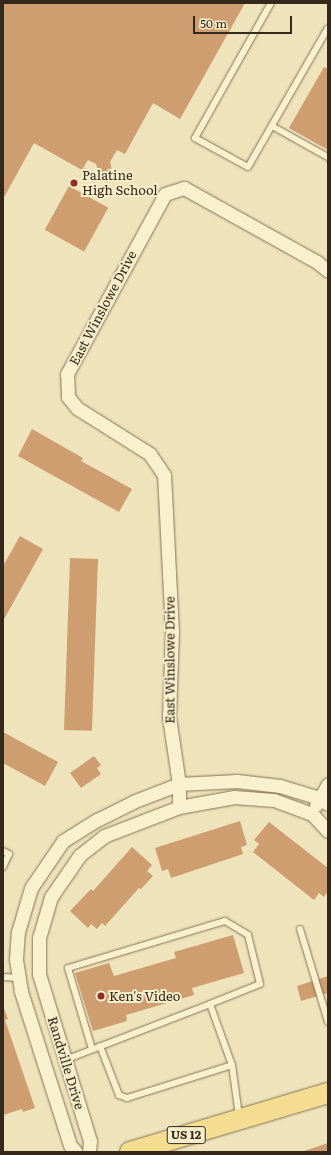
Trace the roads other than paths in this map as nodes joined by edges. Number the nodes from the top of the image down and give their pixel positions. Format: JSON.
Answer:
{"nodes":[{"id":1,"x":271,"y":3,"type":"edge"},
{"id":2,"x":328,"y":28,"type":"edge"},
{"id":3,"x":272,"y":126,"type":"junction"},
{"id":4,"x":328,"y":158,"type":"edge"},
{"id":5,"x":328,"y":270,"type":"edge"},
{"id":6,"x":179,"y":784,"type":"junction"},
{"id":7,"x":328,"y":784,"type":"edge"},
{"id":8,"x":324,"y":801,"type":"edge"},
{"id":9,"x":179,"y":807,"type":"junction"},
{"id":10,"x":312,"y":814,"type":"junction"},
{"id":11,"x":328,"y":831,"type":"edge"},
{"id":12,"x":3,"y":851,"type":"edge"},
{"id":13,"x":3,"y":867,"type":"edge"},
{"id":14,"x":300,"y":929,"type":"dead end"},
{"id":15,"x":39,"y":974,"type":"junction"},
{"id":16,"x":3,"y":977,"type":"edge"},
{"id":17,"x":19,"y":978,"type":"junction"},
{"id":18,"x":210,"y":1004,"type":"junction"},
{"id":19,"x":328,"y":1022,"type":"edge"},
{"id":20,"x":100,"y":1046,"type":"junction"},
{"id":21,"x":92,"y":1049,"type":"junction"},
{"id":22,"x":65,"y":1060,"type":"junction"},
{"id":23,"x":232,"y":1065,"type":"junction"},
{"id":24,"x":328,"y":1093,"type":"edge"},
{"id":25,"x":239,"y":1120,"type":"junction"},
{"id":26,"x":76,"y":1152,"type":"edge"},
{"id":27,"x":89,"y":1152,"type":"edge"},
{"id":28,"x":130,"y":1152,"type":"edge"}],
"edges":[{"from":1,"to":3,"type":"lane"},
{"from":2,"to":3,"type":"lane"},
{"from":3,"to":4,"type":"lane"},
{"from":5,"to":6,"type":"street","name":"East Winslowe Drive"},
{"from":6,"to":8,"type":"street"},
{"from":6,"to":9,"type":"street","name":"East Winslowe Drive"},
{"from":6,"to":17,"type":"street","name":"Randville Drive"},
{"from":7,"to":8,"type":"street"},
{"from":8,"to":10,"type":"street"},
{"from":9,"to":10,"type":"street","name":"Randville Drive"},
{"from":9,"to":15,"type":"street","name":"Randville Drive"},
{"from":10,"to":11,"type":"street"},
{"from":12,"to":13,"type":"lane"},
{"from":14,"to":19,"type":"lane"},
{"from":15,"to":17,"type":"street"},
{"from":15,"to":22,"type":"street","name":"Randville Drive"},
{"from":16,"to":17,"type":"lane"},
{"from":17,"to":26,"type":"street","name":"Randville Drive"},
{"from":18,"to":20,"type":"lane"},
{"from":18,"to":21,"type":"lane"},
{"from":18,"to":23,"type":"lane"},
{"from":20,"to":21,"type":"lane"},
{"from":20,"to":23,"type":"lane"},
{"from":21,"to":22,"type":"lane"},
{"from":22,"to":27,"type":"street","name":"Randville Drive"},
{"from":23,"to":25,"type":"lane"},
{"from":24,"to":25,"type":"main road","number":"US 12"},
{"from":25,"to":28,"type":"main road","number":"US 12"}]}
